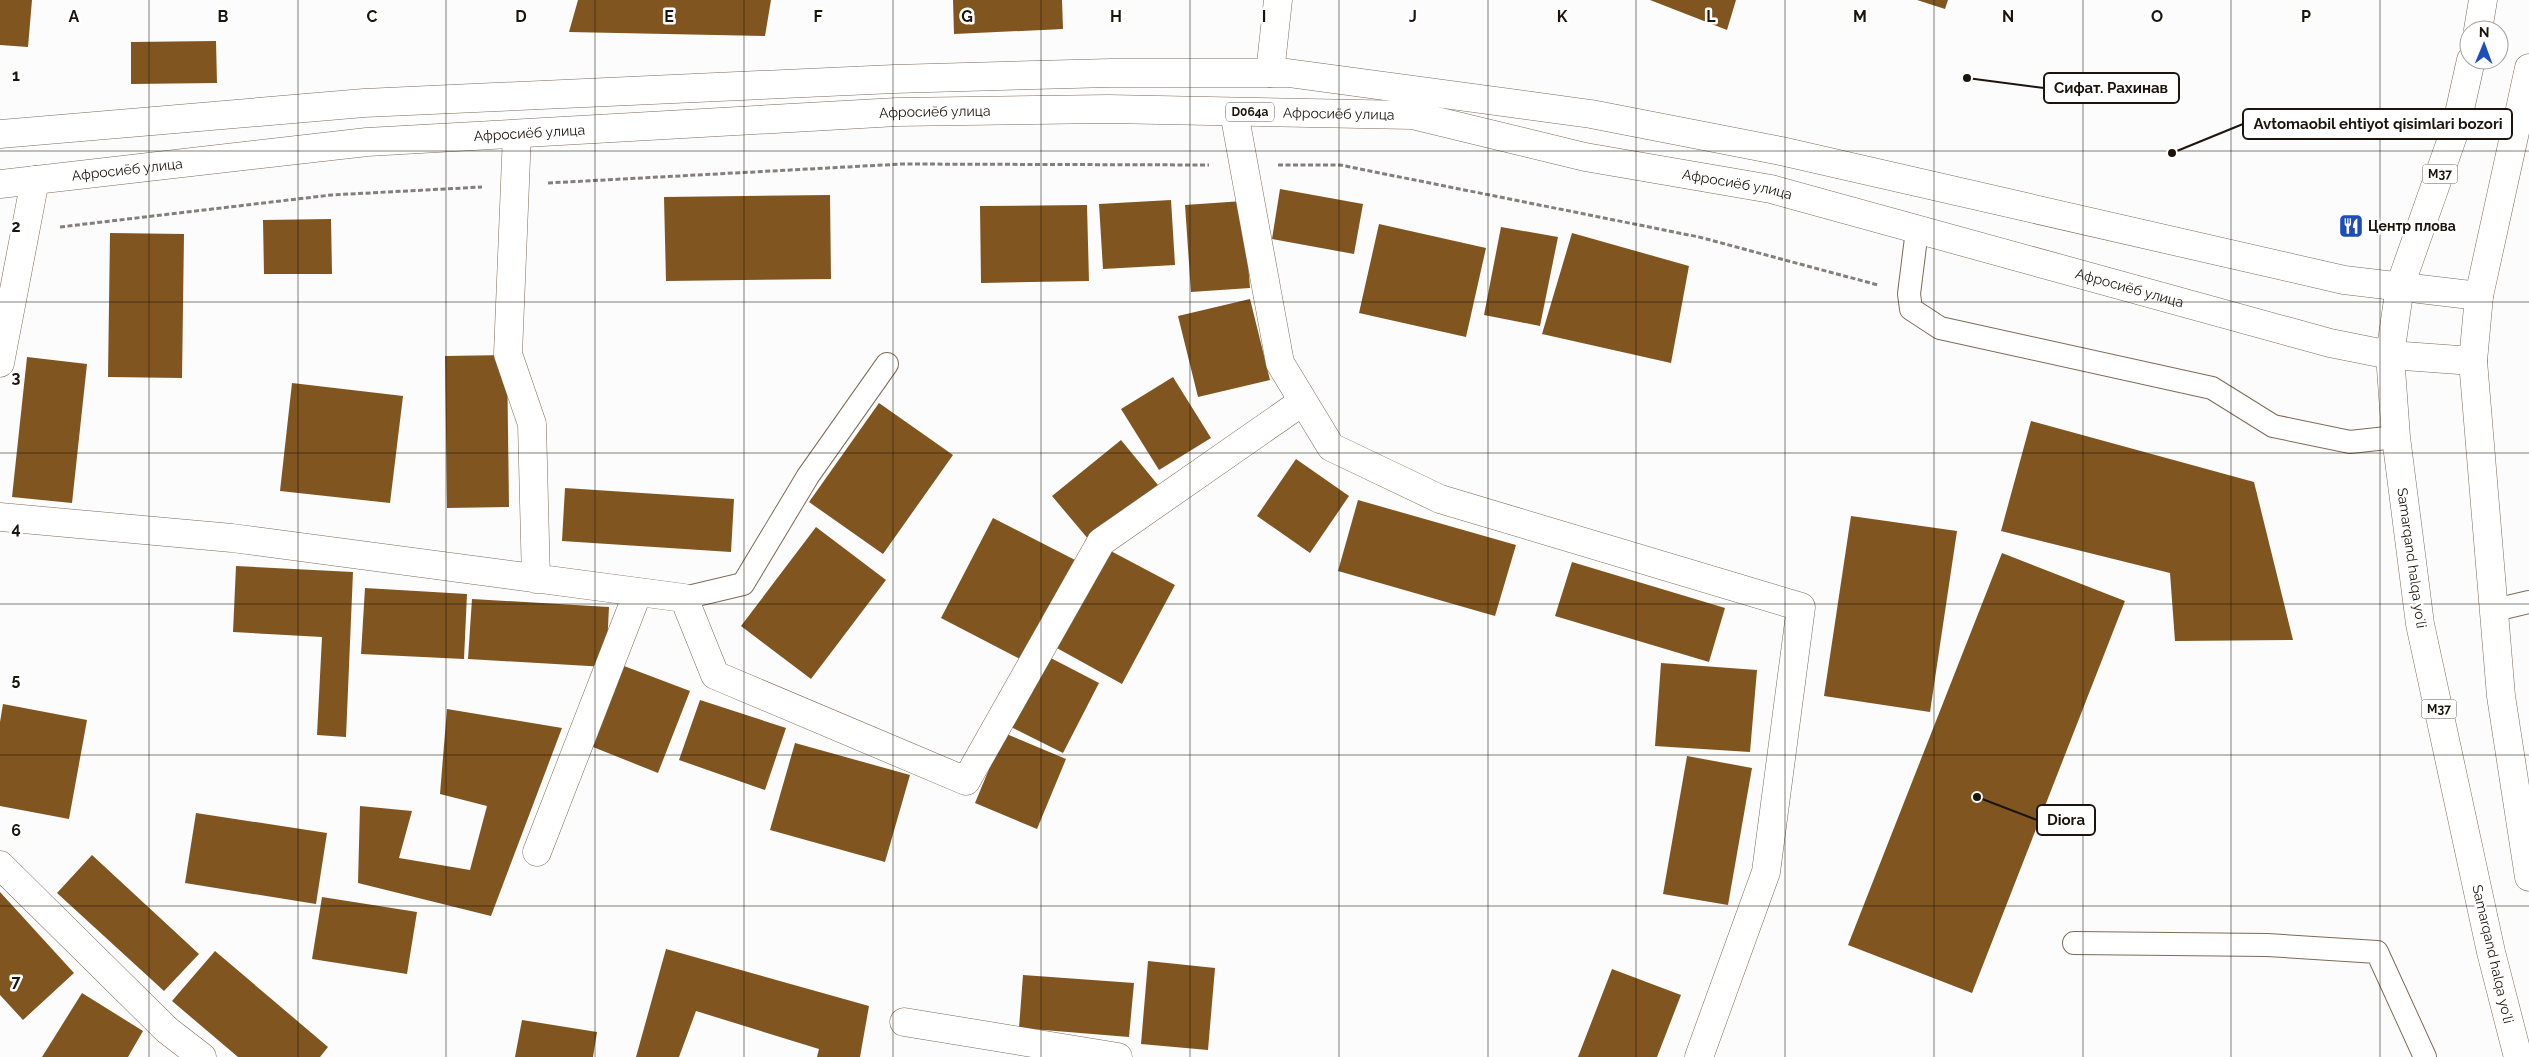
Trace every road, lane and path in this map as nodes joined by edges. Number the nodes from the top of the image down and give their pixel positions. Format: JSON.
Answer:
{"nodes":[{"id":1,"x":1278,"y":0,"type":"edge"},
{"id":2,"x":2484,"y":0,"type":"edge"},
{"id":3,"x":2480,"y":20,"type":"edge"},
{"id":4,"x":2529,"y":68,"type":"edge"},
{"id":5,"x":2469,"y":70,"type":"edge"},
{"id":6,"x":1270,"y":73,"type":"junction"},
{"id":7,"x":1234,"y":112,"type":"junction"},
{"id":8,"x":0,"y":134,"type":"edge"},
{"id":9,"x":518,"y":134,"type":"junction"},
{"id":10,"x":1244,"y":165,"type":"junction"},
{"id":11,"x":35,"y":180,"type":"junction"},
{"id":12,"x":0,"y":184,"type":"edge"},
{"id":13,"x":515,"y":185,"type":"junction"},
{"id":14,"x":1917,"y":230,"type":"junction"},
{"id":15,"x":25,"y":231,"type":"junction"},
{"id":16,"x":2400,"y":286,"type":"junction"},
{"id":17,"x":1909,"y":294,"type":"junction"},
{"id":18,"x":2479,"y":296,"type":"junction"},
{"id":19,"x":2390,"y":355,"type":"junction"},
{"id":20,"x":2473,"y":361,"type":"junction"},
{"id":21,"x":0,"y":363,"type":"edge"},
{"id":22,"x":887,"y":364,"type":"dead end"},
{"id":23,"x":1302,"y":402,"type":"junction"},
{"id":24,"x":2396,"y":437,"type":"junction"},
{"id":25,"x":0,"y":517,"type":"edge"},
{"id":26,"x":536,"y":579,"type":"junction"},
{"id":27,"x":638,"y":592,"type":"junction"},
{"id":28,"x":684,"y":598,"type":"junction"},
{"id":29,"x":2529,"y":602,"type":"edge"},
{"id":30,"x":2495,"y":610,"type":"junction"},
{"id":31,"x":537,"y":852,"type":"dead end"},
{"id":32,"x":0,"y":865,"type":"edge"},
{"id":33,"x":2529,"y":878,"type":"edge"},
{"id":34,"x":2074,"y":943,"type":"dead end"},
{"id":35,"x":904,"y":1022,"type":"dead end"},
{"id":36,"x":202,"y":1057,"type":"edge"},
{"id":37,"x":1118,"y":1057,"type":"edge"},
{"id":38,"x":1699,"y":1057,"type":"edge"},
{"id":39,"x":2425,"y":1057,"type":"edge"},
{"id":40,"x":2518,"y":1057,"type":"edge"}],
"edges":[{"from":1,"to":6,"type":"main road"},
{"from":2,"to":3,"type":"main road"},
{"from":4,"to":18,"type":"main road"},
{"from":5,"to":16,"type":"main road","name":"Samarqand halqa yoʻli","number":"M37"},
{"from":6,"to":8,"type":"main road","name":"Афросиёб улица"},
{"from":6,"to":16,"type":"main road","name":"Афросиёб улица"},
{"from":7,"to":9,"type":"main road","name":"Афросиёб улица","number":"D064a"},
{"from":7,"to":10,"type":"main road"},
{"from":7,"to":14,"type":"main road","name":"Афросиёб улица","number":"D064a"},
{"from":9,"to":11,"type":"main road","name":"Афросиёб улица","number":"D064a"},
{"from":9,"to":13,"type":"main road"},
{"from":10,"to":13,"type":"path"},
{"from":10,"to":17,"type":"path"},
{"from":10,"to":23,"type":"main road"},
{"from":11,"to":12,"type":"main road","name":"Афросиёб улица","number":"D064a"},
{"from":11,"to":15,"type":"main road"},
{"from":13,"to":15,"type":"path"},
{"from":13,"to":26,"type":"main road"},
{"from":14,"to":17,"type":"lane"},
{"from":14,"to":19,"type":"main road","name":"Афросиёб улица","number":"D064a"},
{"from":15,"to":21,"type":"main road"},
{"from":16,"to":18,"type":"main road","name":"Афросиёб улица"},
{"from":16,"to":19,"type":"main road","name":"Samarqand halqa yoʻli","number":"M37"},
{"from":17,"to":24,"type":"lane"},
{"from":18,"to":20,"type":"main road"},
{"from":19,"to":20,"type":"main road","name":"Афросиёб улица","number":"D064a"},
{"from":19,"to":24,"type":"main road","name":"Samarqand halqa yoʻli","number":"M37"},
{"from":20,"to":30,"type":"main road"},
{"from":22,"to":28,"type":"lane"},
{"from":23,"to":28,"type":"main road"},
{"from":23,"to":38,"type":"main road"},
{"from":24,"to":40,"type":"main road","name":"Samarqand halqa yoʻli","number":"M37"},
{"from":25,"to":26,"type":"main road"},
{"from":26,"to":27,"type":"main road"},
{"from":27,"to":28,"type":"main road"},
{"from":27,"to":31,"type":"main road"},
{"from":29,"to":30,"type":"lane"},
{"from":30,"to":33,"type":"main road"},
{"from":32,"to":36,"type":"main road"},
{"from":34,"to":39,"type":"lane"},
{"from":35,"to":37,"type":"main road"}]}
